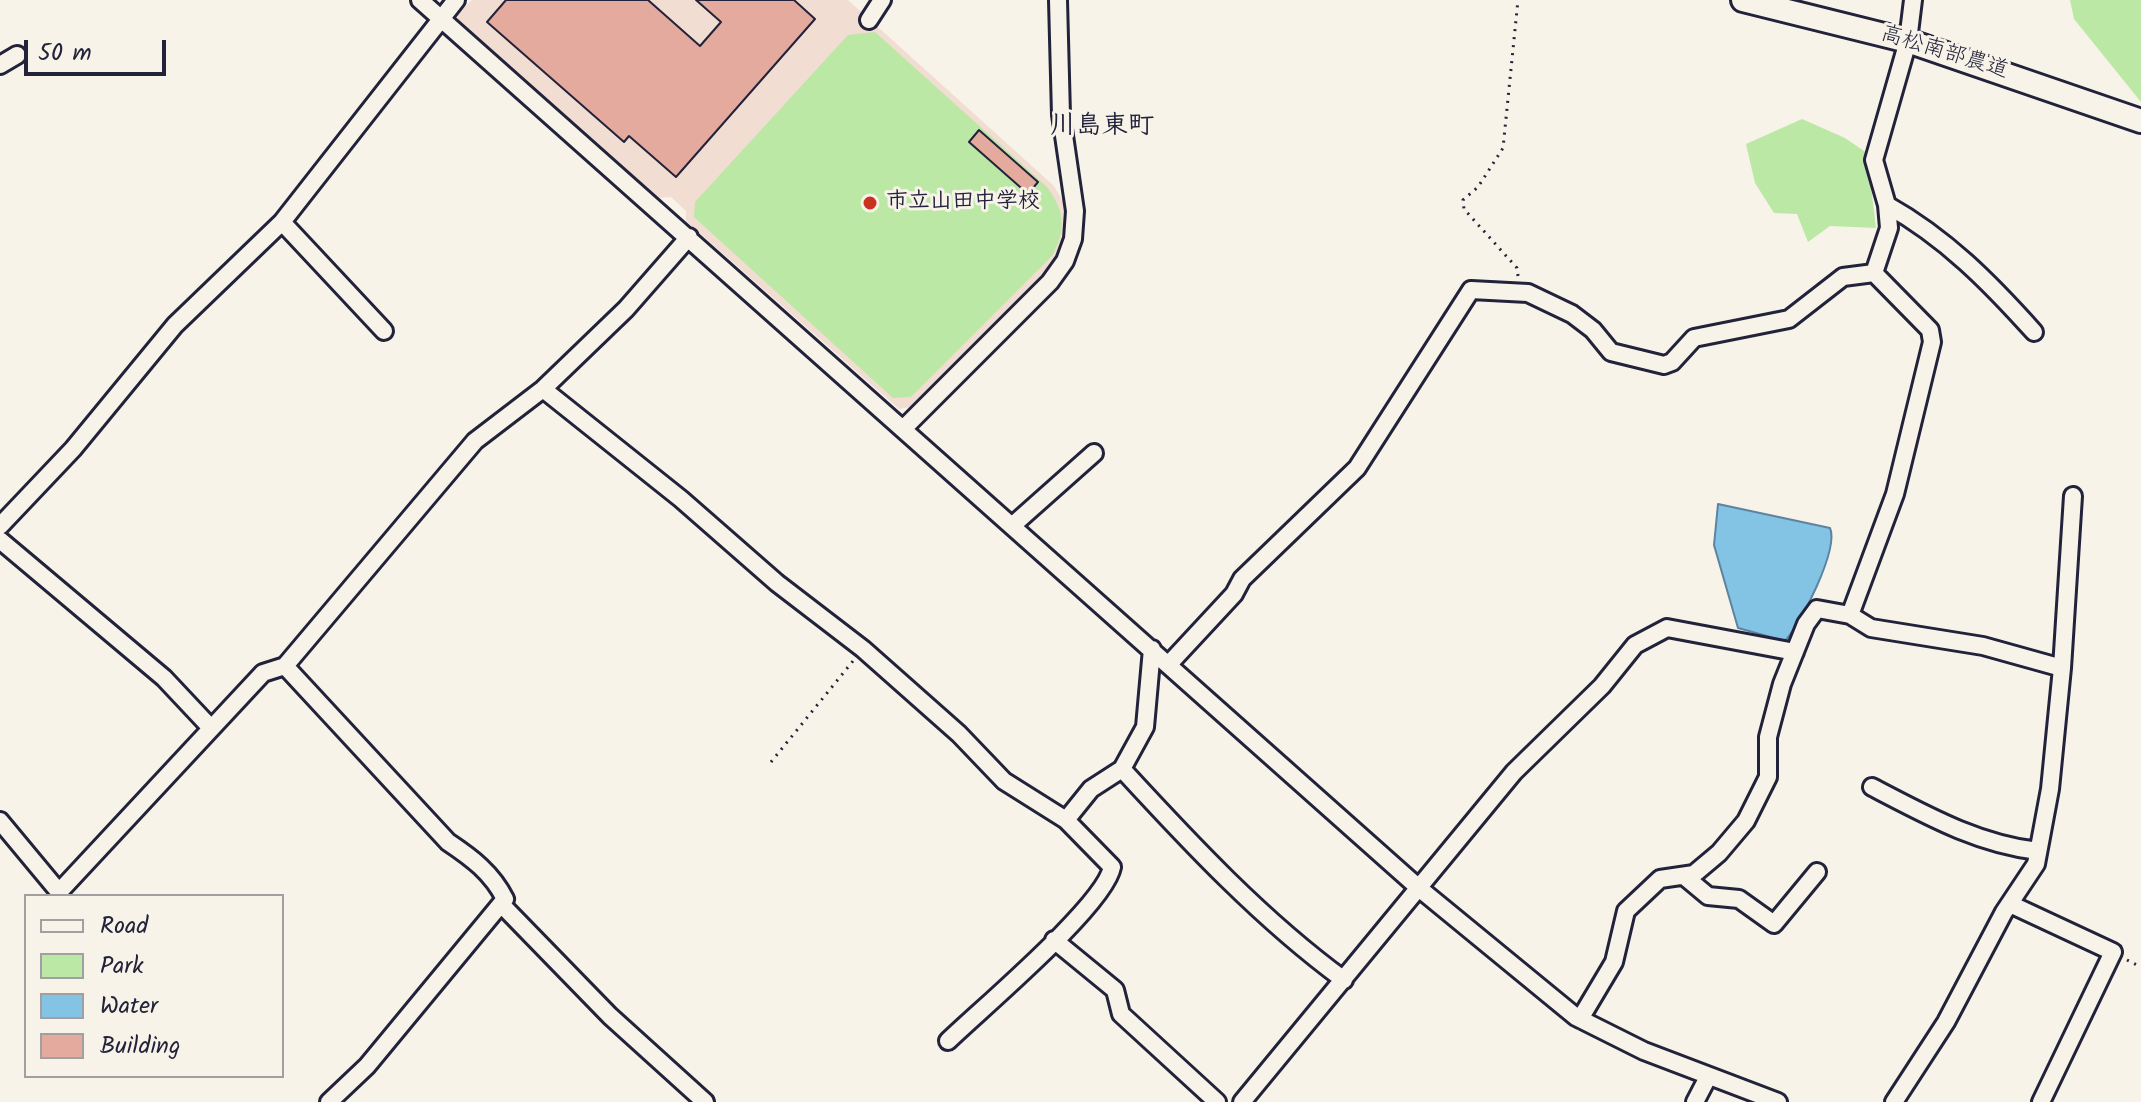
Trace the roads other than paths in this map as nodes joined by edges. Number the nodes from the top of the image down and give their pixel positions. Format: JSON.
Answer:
{"nodes":[{"id":1,"x":420,"y":0,"type":"edge"},
{"id":2,"x":456,"y":0,"type":"edge"},
{"id":3,"x":882,"y":0,"type":"edge"},
{"id":4,"x":1058,"y":0,"type":"edge"},
{"id":5,"x":1743,"y":0,"type":"edge"},
{"id":6,"x":1913,"y":0,"type":"edge"},
{"id":7,"x":440,"y":16,"type":"junction"},
{"id":8,"x":869,"y":20,"type":"dead end"},
{"id":9,"x":1908,"y":41,"type":"junction"},
{"id":10,"x":17,"y":55,"type":"dead end"},
{"id":11,"x":0,"y":65,"type":"edge"},
{"id":12,"x":2141,"y":121,"type":"edge"},
{"id":13,"x":1887,"y":205,"type":"junction"},
{"id":14,"x":282,"y":222,"type":"junction"},
{"id":15,"x":689,"y":237,"type":"junction"},
{"id":16,"x":1874,"y":273,"type":"junction"},
{"id":17,"x":384,"y":331,"type":"dead end"},
{"id":18,"x":2034,"y":332,"type":"dead end"},
{"id":19,"x":543,"y":389,"type":"junction"},
{"id":20,"x":904,"y":428,"type":"junction"},
{"id":21,"x":1094,"y":453,"type":"dead end"},
{"id":22,"x":2073,"y":496,"type":"dead end"},
{"id":23,"x":1013,"y":525,"type":"junction"},
{"id":24,"x":0,"y":526,"type":"edge"},
{"id":25,"x":0,"y":540,"type":"edge"},
{"id":26,"x":1850,"y":615,"type":"junction"},
{"id":27,"x":1152,"y":649,"type":"junction"},
{"id":28,"x":1795,"y":652,"type":"junction"},
{"id":29,"x":1169,"y":664,"type":"junction"},
{"id":30,"x":285,"y":666,"type":"junction"},
{"id":31,"x":2062,"y":668,"type":"junction"},
{"id":32,"x":211,"y":728,"type":"junction"},
{"id":33,"x":1122,"y":769,"type":"junction"},
{"id":34,"x":1872,"y":787,"type":"dead end"},
{"id":35,"x":1066,"y":820,"type":"junction"},
{"id":36,"x":0,"y":821,"type":"edge"},
{"id":37,"x":2038,"y":851,"type":"junction"},
{"id":38,"x":1817,"y":872,"type":"dead end"},
{"id":39,"x":1684,"y":876,"type":"junction"},
{"id":40,"x":1420,"y":889,"type":"junction"},
{"id":41,"x":501,"y":904,"type":"junction"},
{"id":42,"x":2010,"y":904,"type":"junction"},
{"id":43,"x":1054,"y":940,"type":"junction"},
{"id":44,"x":1344,"y":980,"type":"junction"},
{"id":45,"x":1580,"y":1019,"type":"junction"},
{"id":46,"x":948,"y":1041,"type":"dead end"},
{"id":47,"x":1708,"y":1077,"type":"junction"},
{"id":48,"x":329,"y":1102,"type":"edge"},
{"id":49,"x":705,"y":1102,"type":"edge"},
{"id":50,"x":1217,"y":1102,"type":"edge"},
{"id":51,"x":1242,"y":1102,"type":"edge"},
{"id":52,"x":1695,"y":1102,"type":"edge"},
{"id":53,"x":1778,"y":1102,"type":"edge"},
{"id":54,"x":1894,"y":1102,"type":"edge"},
{"id":55,"x":2041,"y":1102,"type":"edge"}],
"edges":[{"from":1,"to":7,"type":"street"},
{"from":2,"to":7,"type":"street"},
{"from":3,"to":8,"type":"street"},
{"from":4,"to":20,"type":"street"},
{"from":5,"to":9,"type":"street","name":"高松南部農道"},
{"from":6,"to":9,"type":"street"},
{"from":7,"to":14,"type":"street"},
{"from":7,"to":15,"type":"street"},
{"from":9,"to":12,"type":"street","name":"高松南部農道"},
{"from":9,"to":13,"type":"street"},
{"from":10,"to":11,"type":"street"},
{"from":13,"to":16,"type":"street"},
{"from":13,"to":18,"type":"street"},
{"from":14,"to":17,"type":"street"},
{"from":14,"to":24,"type":"street"},
{"from":15,"to":19,"type":"street"},
{"from":15,"to":20,"type":"street"},
{"from":16,"to":26,"type":"street"},
{"from":16,"to":29,"type":"street"},
{"from":19,"to":30,"type":"street"},
{"from":19,"to":35,"type":"street"},
{"from":20,"to":23,"type":"street"},
{"from":21,"to":23,"type":"street"},
{"from":22,"to":31,"type":"street"},
{"from":23,"to":27,"type":"street"},
{"from":25,"to":32,"type":"street"},
{"from":26,"to":28,"type":"street"},
{"from":26,"to":31,"type":"street"},
{"from":27,"to":29,"type":"street"},
{"from":27,"to":33,"type":"street"},
{"from":28,"to":39,"type":"street"},
{"from":28,"to":40,"type":"street"},
{"from":29,"to":40,"type":"street"},
{"from":30,"to":32,"type":"street"},
{"from":30,"to":41,"type":"street"},
{"from":31,"to":37,"type":"street"},
{"from":32,"to":36,"type":"street"},
{"from":33,"to":35,"type":"street"},
{"from":33,"to":44,"type":"street"},
{"from":34,"to":37,"type":"street"},
{"from":35,"to":43,"type":"street"},
{"from":37,"to":42,"type":"street"},
{"from":38,"to":39,"type":"street"},
{"from":39,"to":45,"type":"street"},
{"from":40,"to":44,"type":"street"},
{"from":40,"to":45,"type":"street"},
{"from":41,"to":48,"type":"street"},
{"from":41,"to":49,"type":"street"},
{"from":42,"to":54,"type":"street"},
{"from":42,"to":55,"type":"street"},
{"from":43,"to":46,"type":"street"},
{"from":43,"to":50,"type":"street"},
{"from":44,"to":51,"type":"street"},
{"from":45,"to":47,"type":"street"},
{"from":47,"to":52,"type":"street"},
{"from":47,"to":53,"type":"street"}]}
